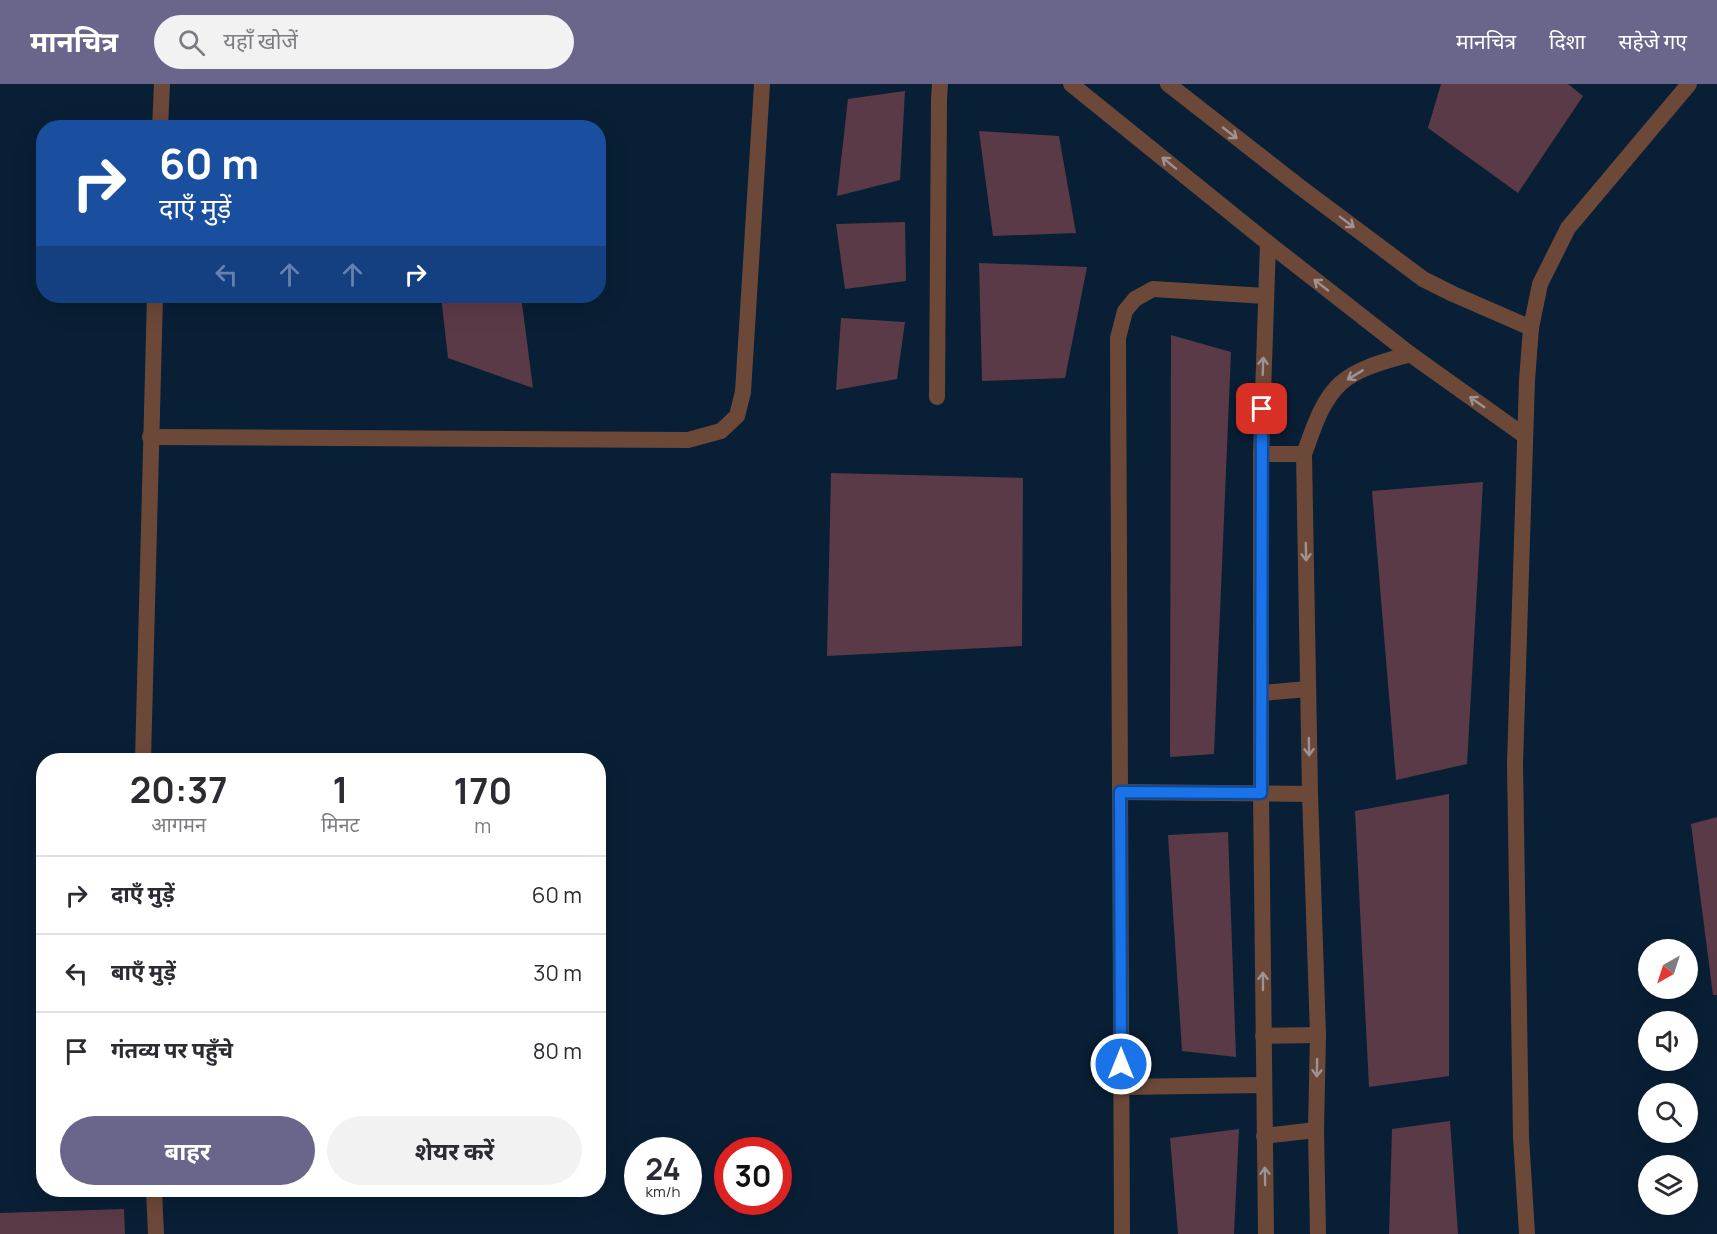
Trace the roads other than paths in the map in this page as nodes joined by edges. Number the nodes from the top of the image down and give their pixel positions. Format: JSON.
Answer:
{"nodes":[{"id":1,"x":162,"y":84,"type":"edge"},
{"id":2,"x":762,"y":84,"type":"edge"},
{"id":3,"x":940,"y":84,"type":"edge"},
{"id":4,"x":1071,"y":84,"type":"edge"},
{"id":5,"x":1168,"y":84,"type":"edge"},
{"id":6,"x":1689,"y":84,"type":"edge"},
{"id":7,"x":160,"y":120,"type":"edge"},
{"id":8,"x":1268,"y":243,"type":"junction"},
{"id":9,"x":1265,"y":296,"type":"junction"},
{"id":10,"x":155,"y":303,"type":"edge"},
{"id":11,"x":1531,"y":328,"type":"junction"},
{"id":12,"x":1410,"y":354,"type":"junction"},
{"id":13,"x":937,"y":397,"type":"dead end"},
{"id":14,"x":150,"y":436,"type":"junction"},
{"id":15,"x":1525,"y":436,"type":"junction"},
{"id":16,"x":1261,"y":454,"type":"junction"},
{"id":17,"x":1304,"y":454,"type":"junction"},
{"id":18,"x":1308,"y":689,"type":"junction"},
{"id":19,"x":1262,"y":693,"type":"junction"},
{"id":20,"x":142,"y":753,"type":"edge"},
{"id":21,"x":1120,"y":792,"type":"junction"},
{"id":22,"x":1261,"y":793,"type":"junction"},
{"id":23,"x":1310,"y":794,"type":"junction"},
{"id":24,"x":1318,"y":1035,"type":"junction"},
{"id":25,"x":1263,"y":1036,"type":"junction"},
{"id":26,"x":1264,"y":1085,"type":"junction"},
{"id":27,"x":1121,"y":1087,"type":"junction"},
{"id":28,"x":1316,"y":1130,"type":"junction"},
{"id":29,"x":1264,"y":1136,"type":"junction"},
{"id":30,"x":154,"y":1197,"type":"edge"},
{"id":31,"x":156,"y":1234,"type":"edge"},
{"id":32,"x":1122,"y":1234,"type":"edge"},
{"id":33,"x":1266,"y":1234,"type":"edge"},
{"id":34,"x":1318,"y":1234,"type":"edge"},
{"id":35,"x":1527,"y":1234,"type":"edge"}],
"edges":[{"from":1,"to":7,"type":"street"},
{"from":2,"to":14,"type":"street"},
{"from":3,"to":13,"type":"street"},
{"from":8,"to":4,"type":"street","one_way":true},
{"from":5,"to":11,"type":"street","one_way":true},
{"from":6,"to":11,"type":"street"},
{"from":8,"to":9,"type":"street"},
{"from":12,"to":8,"type":"street","one_way":true},
{"from":16,"to":9,"type":"street","one_way":true},
{"from":9,"to":21,"type":"street"},
{"from":10,"to":14,"type":"street"},
{"from":11,"to":15,"type":"street"},
{"from":15,"to":12,"type":"street","one_way":true},
{"from":12,"to":17,"type":"street","one_way":true},
{"from":14,"to":20,"type":"street"},
{"from":15,"to":35,"type":"street"},
{"from":16,"to":17,"type":"street"},
{"from":16,"to":19,"type":"street"},
{"from":17,"to":18,"type":"street","one_way":true},
{"from":18,"to":19,"type":"street"},
{"from":18,"to":23,"type":"street","one_way":true},
{"from":19,"to":22,"type":"street"},
{"from":21,"to":22,"type":"street"},
{"from":21,"to":27,"type":"street"},
{"from":22,"to":23,"type":"street"},
{"from":25,"to":22,"type":"street","one_way":true},
{"from":23,"to":24,"type":"street"},
{"from":24,"to":25,"type":"street"},
{"from":24,"to":28,"type":"street","one_way":true},
{"from":25,"to":26,"type":"street"},
{"from":26,"to":27,"type":"street"},
{"from":26,"to":29,"type":"street"},
{"from":27,"to":32,"type":"street"},
{"from":28,"to":29,"type":"street"},
{"from":28,"to":34,"type":"street"},
{"from":33,"to":29,"type":"street","one_way":true},
{"from":30,"to":31,"type":"street"}]}
